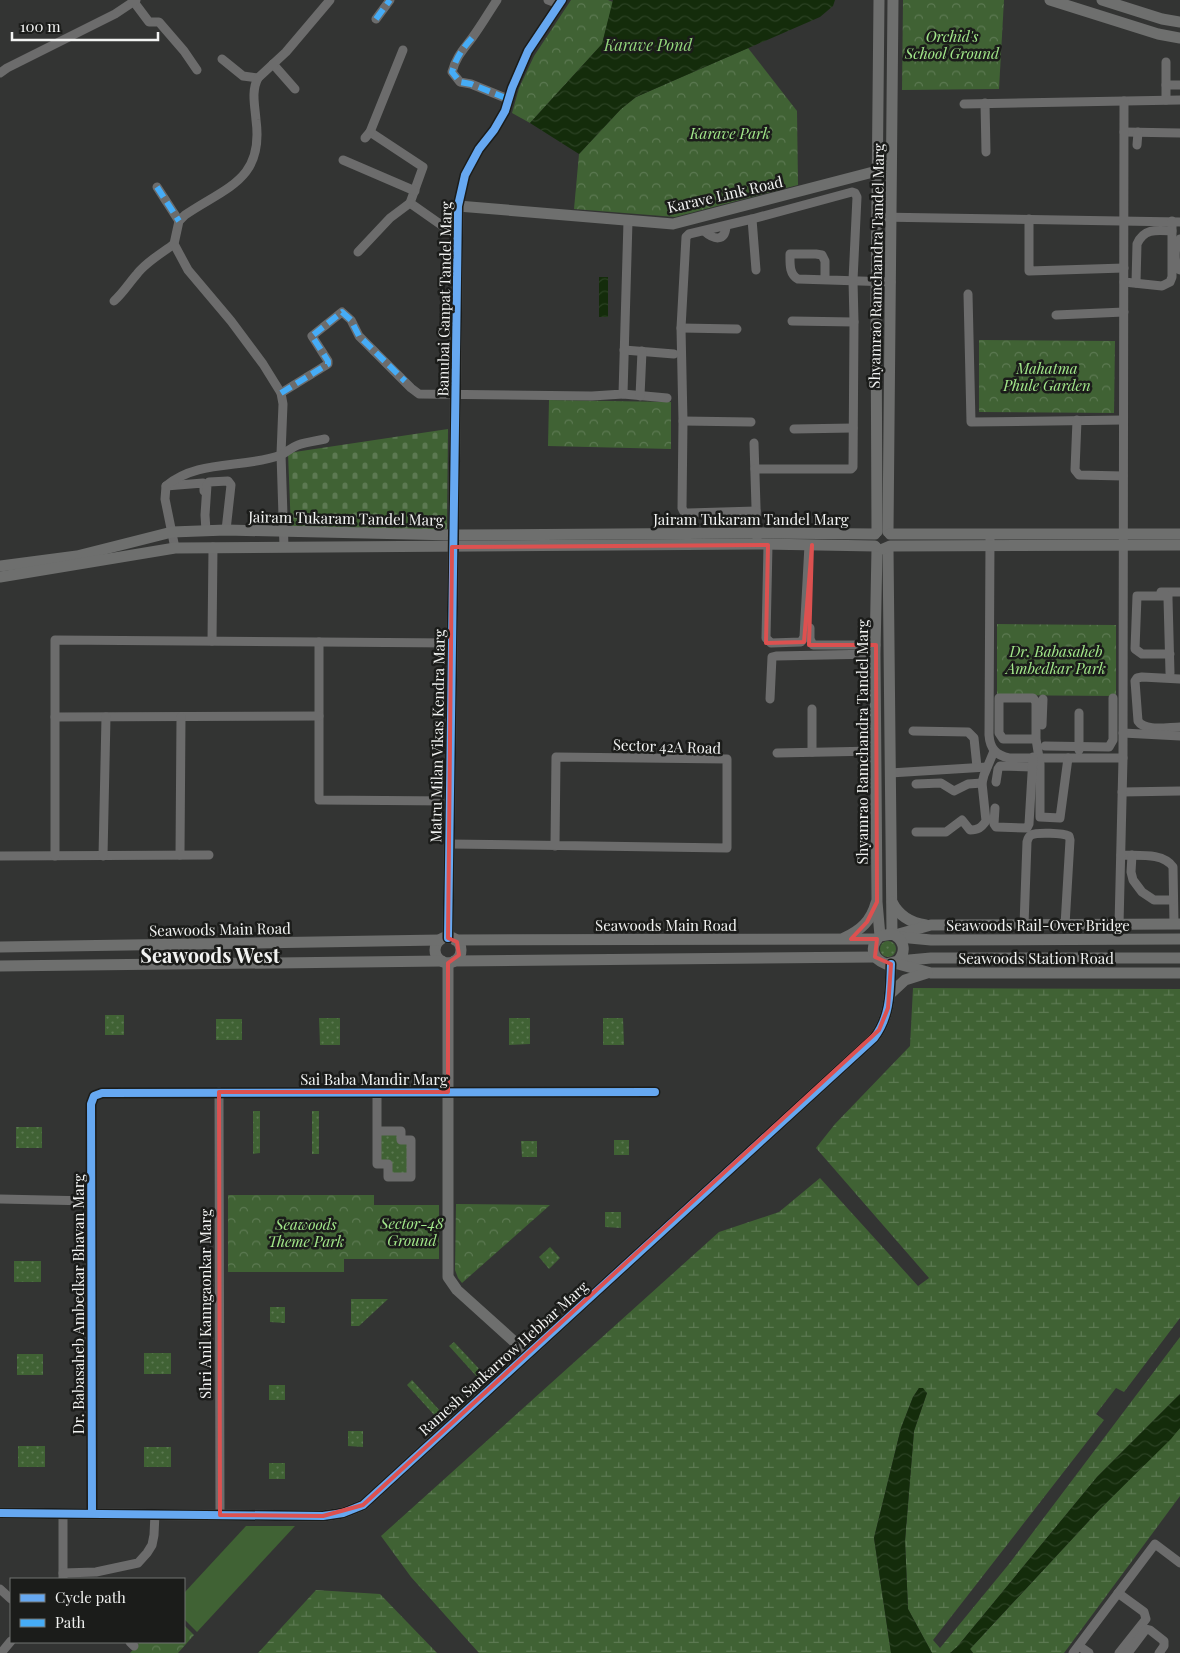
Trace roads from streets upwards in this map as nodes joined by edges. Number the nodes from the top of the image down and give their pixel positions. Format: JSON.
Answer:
{"nodes":[{"id":1,"x":330,"y":0,"type":"edge"},
{"id":2,"x":390,"y":0,"type":"edge"},
{"id":3,"x":497,"y":0,"type":"edge"},
{"id":4,"x":548,"y":0,"type":"edge"},
{"id":5,"x":878,"y":0,"type":"edge"},
{"id":6,"x":893,"y":0,"type":"edge"},
{"id":7,"x":1050,"y":0,"type":"edge"},
{"id":8,"x":1102,"y":0,"type":"edge"},
{"id":9,"x":135,"y":1,"type":"edge"},
{"id":10,"x":561,"y":2,"type":"edge"},
{"id":11,"x":376,"y":19,"type":"dead end"},
{"id":12,"x":1180,"y":22,"type":"edge"},
{"id":13,"x":1180,"y":38,"type":"edge"},
{"id":14,"x":403,"y":50,"type":"dead end"},
{"id":15,"x":222,"y":58,"type":"dead end"},
{"id":16,"x":1166,"y":62,"type":"dead end"},
{"id":17,"x":273,"y":64,"type":"junction"},
{"id":18,"x":197,"y":70,"type":"dead end"},
{"id":19,"x":0,"y":73,"type":"edge"},
{"id":20,"x":258,"y":78,"type":"junction"},
{"id":21,"x":1166,"y":85,"type":"junction"},
{"id":22,"x":1180,"y":85,"type":"edge"},
{"id":23,"x":295,"y":89,"type":"dead end"},
{"id":24,"x":508,"y":99,"type":"junction"},
{"id":25,"x":1166,"y":100,"type":"junction"},
{"id":26,"x":1180,"y":100,"type":"edge"},
{"id":27,"x":1124,"y":101,"type":"junction"},
{"id":28,"x":986,"y":103,"type":"junction"},
{"id":29,"x":964,"y":104,"type":"dead end"},
{"id":30,"x":1124,"y":132,"type":"junction"},
{"id":31,"x":1138,"y":132,"type":"junction"},
{"id":32,"x":1180,"y":133,"type":"edge"},
{"id":33,"x":1137,"y":145,"type":"dead end"},
{"id":34,"x":986,"y":152,"type":"dead end"},
{"id":35,"x":343,"y":160,"type":"dead end"},
{"id":36,"x":877,"y":171,"type":"junction"},
{"id":37,"x":157,"y":187,"type":"dead end"},
{"id":38,"x":416,"y":191,"type":"junction"},
{"id":39,"x":410,"y":203,"type":"junction"},
{"id":40,"x":458,"y":206,"type":"junction"},
{"id":41,"x":877,"y":217,"type":"junction"},
{"id":42,"x":892,"y":217,"type":"junction"},
{"id":43,"x":752,"y":219,"type":"junction"},
{"id":44,"x":1029,"y":219,"type":"junction"},
{"id":45,"x":179,"y":221,"type":"junction"},
{"id":46,"x":628,"y":221,"type":"junction"},
{"id":47,"x":1124,"y":221,"type":"junction"},
{"id":48,"x":1174,"y":225,"type":"edge"},
{"id":49,"x":457,"y":236,"type":"junction"},
{"id":50,"x":1180,"y":239,"type":"edge"},
{"id":51,"x":174,"y":244,"type":"junction"},
{"id":52,"x":358,"y":252,"type":"dead end"},
{"id":53,"x":1124,"y":268,"type":"junction"},
{"id":54,"x":756,"y":270,"type":"dead end"},
{"id":55,"x":1180,"y":270,"type":"edge"},
{"id":56,"x":825,"y":280,"type":"junction"},
{"id":57,"x":853,"y":280,"type":"junction"},
{"id":58,"x":876,"y":282,"type":"junction"},
{"id":59,"x":891,"y":282,"type":"junction"},
{"id":60,"x":1124,"y":282,"type":"junction"},
{"id":61,"x":1136,"y":283,"type":"junction"},
{"id":62,"x":968,"y":294,"type":"dead end"},
{"id":63,"x":114,"y":301,"type":"dead end"},
{"id":64,"x":1124,"y":312,"type":"junction"},
{"id":65,"x":1056,"y":315,"type":"dead end"},
{"id":66,"x":792,"y":321,"type":"dead end"},
{"id":67,"x":854,"y":322,"type":"junction"},
{"id":68,"x":682,"y":328,"type":"junction"},
{"id":69,"x":737,"y":329,"type":"dead end"},
{"id":70,"x":624,"y":350,"type":"junction"},
{"id":71,"x":642,"y":351,"type":"junction"},
{"id":72,"x":674,"y":354,"type":"dead end"},
{"id":73,"x":281,"y":393,"type":"junction"},
{"id":74,"x":456,"y":394,"type":"junction"},
{"id":75,"x":623,"y":394,"type":"junction"},
{"id":76,"x":640,"y":396,"type":"junction"},
{"id":77,"x":667,"y":398,"type":"dead end"},
{"id":78,"x":1077,"y":420,"type":"junction"},
{"id":79,"x":1124,"y":420,"type":"junction"},
{"id":80,"x":683,"y":422,"type":"junction"},
{"id":81,"x":751,"y":422,"type":"dead end"},
{"id":82,"x":853,"y":428,"type":"junction"},
{"id":83,"x":794,"y":429,"type":"dead end"},
{"id":84,"x":325,"y":439,"type":"dead end"},
{"id":85,"x":754,"y":443,"type":"dead end"},
{"id":86,"x":281,"y":454,"type":"junction"},
{"id":87,"x":755,"y":469,"type":"junction"},
{"id":88,"x":1123,"y":476,"type":"junction"},
{"id":89,"x":166,"y":486,"type":"junction"},
{"id":90,"x":756,"y":511,"type":"junction"},
{"id":91,"x":226,"y":530,"type":"junction"},
{"id":92,"x":205,"y":531,"type":"junction"},
{"id":93,"x":172,"y":532,"type":"junction"},
{"id":94,"x":285,"y":532,"type":"junction"},
{"id":95,"x":1180,"y":534,"type":"edge"},
{"id":96,"x":883,"y":540,"type":"junction"},
{"id":97,"x":990,"y":540,"type":"junction"},
{"id":98,"x":1123,"y":540,"type":"junction"},
{"id":99,"x":453,"y":541,"type":"junction"},
{"id":100,"x":761,"y":541,"type":"junction"},
{"id":101,"x":810,"y":545,"type":"junction"},
{"id":102,"x":1180,"y":545,"type":"edge"},
{"id":103,"x":213,"y":547,"type":"junction"},
{"id":104,"x":284,"y":547,"type":"junction"},
{"id":105,"x":175,"y":548,"type":"junction"},
{"id":106,"x":0,"y":566,"type":"edge"},
{"id":107,"x":0,"y":577,"type":"edge"},
{"id":108,"x":1180,"y":592,"type":"edge"},
{"id":109,"x":1123,"y":593,"type":"junction"},
{"id":110,"x":1123,"y":619,"type":"junction"},
{"id":111,"x":1135,"y":619,"type":"junction"},
{"id":112,"x":212,"y":641,"type":"junction"},
{"id":113,"x":319,"y":642,"type":"junction"},
{"id":114,"x":452,"y":643,"type":"junction"},
{"id":115,"x":876,"y":650,"type":"junction"},
{"id":116,"x":1170,"y":654,"type":"junction"},
{"id":117,"x":1123,"y":673,"type":"junction"},
{"id":118,"x":1175,"y":674,"type":"edge"},
{"id":119,"x":1180,"y":679,"type":"edge"},
{"id":120,"x":989,"y":698,"type":"junction"},
{"id":121,"x":999,"y":698,"type":"junction"},
{"id":122,"x":1112,"y":698,"type":"dead end"},
{"id":123,"x":770,"y":699,"type":"dead end"},
{"id":124,"x":1043,"y":699,"type":"dead end"},
{"id":125,"x":812,"y":709,"type":"dead end"},
{"id":126,"x":1079,"y":713,"type":"dead end"},
{"id":127,"x":319,"y":716,"type":"junction"},
{"id":128,"x":55,"y":717,"type":"junction"},
{"id":129,"x":106,"y":717,"type":"junction"},
{"id":130,"x":181,"y":717,"type":"junction"},
{"id":131,"x":1180,"y":727,"type":"edge"},
{"id":132,"x":913,"y":731,"type":"dead end"},
{"id":133,"x":1122,"y":733,"type":"junction"},
{"id":134,"x":1180,"y":736,"type":"edge"},
{"id":135,"x":1036,"y":739,"type":"junction"},
{"id":136,"x":1045,"y":746,"type":"junction"},
{"id":137,"x":1079,"y":746,"type":"junction"},
{"id":138,"x":876,"y":751,"type":"junction"},
{"id":139,"x":994,"y":751,"type":"junction"},
{"id":140,"x":812,"y":752,"type":"junction"},
{"id":141,"x":777,"y":753,"type":"dead end"},
{"id":142,"x":1039,"y":757,"type":"junction"},
{"id":143,"x":1068,"y":758,"type":"junction"},
{"id":144,"x":1079,"y":758,"type":"junction"},
{"id":145,"x":1123,"y":758,"type":"junction"},
{"id":146,"x":977,"y":767,"type":"junction"},
{"id":147,"x":987,"y":767,"type":"junction"},
{"id":148,"x":1033,"y":767,"type":"junction"},
{"id":149,"x":890,"y":773,"type":"junction"},
{"id":150,"x":996,"y":782,"type":"dead end"},
{"id":151,"x":982,"y":783,"type":"junction"},
{"id":152,"x":916,"y":784,"type":"dead end"},
{"id":153,"x":1180,"y":791,"type":"edge"},
{"id":154,"x":1122,"y":792,"type":"junction"},
{"id":155,"x":450,"y":801,"type":"junction"},
{"id":156,"x":995,"y":808,"type":"dead end"},
{"id":157,"x":916,"y":832,"type":"dead end"},
{"id":158,"x":450,"y":844,"type":"junction"},
{"id":159,"x":555,"y":846,"type":"junction"},
{"id":160,"x":1121,"y":854,"type":"junction"},
{"id":161,"x":180,"y":855,"type":"junction"},
{"id":162,"x":208,"y":855,"type":"dead end"},
{"id":163,"x":1132,"y":855,"type":"junction"},
{"id":164,"x":0,"y":856,"type":"edge"},
{"id":165,"x":55,"y":856,"type":"junction"},
{"id":166,"x":103,"y":856,"type":"junction"},
{"id":167,"x":1173,"y":900,"type":"junction"},
{"id":168,"x":877,"y":902,"type":"junction"},
{"id":169,"x":892,"y":902,"type":"junction"},
{"id":170,"x":1177,"y":924,"type":"edge"},
{"id":171,"x":931,"y":925,"type":"junction"},
{"id":172,"x":1024,"y":925,"type":"junction"},
{"id":173,"x":1065,"y":925,"type":"junction"},
{"id":174,"x":1119,"y":925,"type":"junction"},
{"id":175,"x":894,"y":935,"type":"junction"},
{"id":176,"x":878,"y":937,"type":"junction"},
{"id":177,"x":842,"y":939,"type":"junction"},
{"id":178,"x":1180,"y":939,"type":"edge"},
{"id":179,"x":448,"y":940,"type":"junction"},
{"id":180,"x":0,"y":947,"type":"edge"},
{"id":181,"x":876,"y":957,"type":"junction"},
{"id":182,"x":1180,"y":958,"type":"edge"},
{"id":183,"x":448,"y":962,"type":"junction"},
{"id":184,"x":894,"y":962,"type":"junction"},
{"id":185,"x":0,"y":966,"type":"edge"},
{"id":186,"x":1180,"y":972,"type":"edge"},
{"id":187,"x":931,"y":973,"type":"junction"},
{"id":188,"x":890,"y":994,"type":"junction"},
{"id":189,"x":219,"y":1092,"type":"junction"},
{"id":190,"x":377,"y":1092,"type":"junction"},
{"id":191,"x":448,"y":1092,"type":"junction"},
{"id":192,"x":655,"y":1092,"type":"dead end"},
{"id":193,"x":94,"y":1096,"type":"joint"},
{"id":194,"x":377,"y":1131,"type":"junction"},
{"id":195,"x":0,"y":1199,"type":"edge"},
{"id":196,"x":91,"y":1201,"type":"junction"},
{"id":197,"x":528,"y":1354,"type":"junction"},
{"id":198,"x":0,"y":1513,"type":"edge"},
{"id":199,"x":63,"y":1513,"type":"junction"},
{"id":200,"x":92,"y":1513,"type":"junction"},
{"id":201,"x":156,"y":1514,"type":"junction"},
{"id":202,"x":220,"y":1515,"type":"junction"},
{"id":203,"x":1180,"y":1563,"type":"edge"},
{"id":204,"x":63,"y":1576,"type":"edge"},
{"id":205,"x":0,"y":1589,"type":"edge"},
{"id":206,"x":1118,"y":1593,"type":"junction"},
{"id":207,"x":10,"y":1598,"type":"edge"},
{"id":208,"x":10,"y":1642,"type":"edge"},
{"id":209,"x":1076,"y":1649,"type":"edge"},
{"id":210,"x":1,"y":1653,"type":"edge"},
{"id":211,"x":1089,"y":1653,"type":"edge"},
{"id":212,"x":1119,"y":1653,"type":"edge"},
{"id":213,"x":1128,"y":1653,"type":"edge"},
{"id":214,"x":1158,"y":1653,"type":"edge"}],
"edges":[{"from":1,"to":17,"type":"street"},
{"from":2,"to":11,"type":"street"},
{"from":3,"to":24,"type":"street"},
{"from":4,"to":10,"type":"street"},
{"from":5,"to":36,"type":"street","name":"Shyamrao Ramchandra Tandel Marg"},
{"from":6,"to":42,"type":"street","name":"Shyamrao Ramchandra Tandel Marg"},
{"from":7,"to":13,"type":"street"},
{"from":8,"to":12,"type":"street"},
{"from":9,"to":18,"type":"street"},
{"from":9,"to":19,"type":"street"},
{"from":10,"to":24,"type":"street","name":"Banubai Ganpat Tandel Marg"},
{"from":14,"to":38,"type":"street"},
{"from":15,"to":20,"type":"street"},
{"from":16,"to":21,"type":"street"},
{"from":17,"to":20,"type":"street"},
{"from":17,"to":23,"type":"street"},
{"from":20,"to":45,"type":"street"},
{"from":21,"to":22,"type":"street"},
{"from":21,"to":25,"type":"street"},
{"from":24,"to":40,"type":"street","name":"Banubai Ganpat Tandel Marg"},
{"from":25,"to":26,"type":"street"},
{"from":25,"to":27,"type":"street"},
{"from":27,"to":28,"type":"street"},
{"from":27,"to":30,"type":"street"},
{"from":28,"to":29,"type":"street"},
{"from":28,"to":34,"type":"street"},
{"from":30,"to":31,"type":"street"},
{"from":30,"to":47,"type":"street"},
{"from":31,"to":32,"type":"street"},
{"from":31,"to":33,"type":"street"},
{"from":35,"to":38,"type":"street"},
{"from":36,"to":41,"type":"street","name":"Shyamrao Ramchandra Tandel Marg"},
{"from":36,"to":46,"type":"street","name":"Karave Link Road"},
{"from":37,"to":45,"type":"street"},
{"from":38,"to":39,"type":"street"},
{"from":39,"to":49,"type":"street"},
{"from":39,"to":52,"type":"street"},
{"from":40,"to":46,"type":"street","name":"Karave Link Road"},
{"from":40,"to":49,"type":"street","name":"Banubai Ganpat Tandel Marg"},
{"from":41,"to":42,"type":"street"},
{"from":41,"to":58,"type":"street","name":"Shyamrao Ramchandra Tandel Marg"},
{"from":42,"to":44,"type":"street"},
{"from":42,"to":59,"type":"street","name":"Shyamrao Ramchandra Tandel Marg"},
{"from":43,"to":54,"type":"street"},
{"from":43,"to":57,"type":"street"},
{"from":43,"to":68,"type":"street"},
{"from":44,"to":47,"type":"street"},
{"from":44,"to":53,"type":"street"},
{"from":45,"to":51,"type":"street"},
{"from":46,"to":70,"type":"street"},
{"from":47,"to":48,"type":"street"},
{"from":47,"to":53,"type":"street"},
{"from":48,"to":61,"type":"street"},
{"from":48,"to":61,"type":"street"},
{"from":49,"to":74,"type":"street","name":"Banubai Ganpat Tandel Marg"},
{"from":50,"to":55,"type":"street"},
{"from":51,"to":63,"type":"street"},
{"from":51,"to":73,"type":"street"},
{"from":53,"to":60,"type":"street"},
{"from":56,"to":56,"type":"street"},
{"from":56,"to":57,"type":"street"},
{"from":57,"to":58,"type":"street"},
{"from":57,"to":67,"type":"street"},
{"from":58,"to":59,"type":"street"},
{"from":58,"to":96,"type":"street","name":"Shyamrao Ramchandra Tandel Marg"},
{"from":59,"to":96,"type":"street","name":"Shyamrao Ramchandra Tandel Marg"},
{"from":60,"to":61,"type":"street"},
{"from":60,"to":64,"type":"street"},
{"from":62,"to":78,"type":"street"},
{"from":64,"to":65,"type":"street"},
{"from":64,"to":79,"type":"street"},
{"from":66,"to":67,"type":"street"},
{"from":67,"to":82,"type":"street"},
{"from":68,"to":69,"type":"street"},
{"from":68,"to":80,"type":"street"},
{"from":70,"to":71,"type":"street"},
{"from":70,"to":75,"type":"street"},
{"from":71,"to":72,"type":"street"},
{"from":71,"to":76,"type":"street"},
{"from":73,"to":74,"type":"street"},
{"from":73,"to":86,"type":"street"},
{"from":74,"to":75,"type":"street"},
{"from":74,"to":99,"type":"street","name":"Banubai Ganpat Tandel Marg"},
{"from":75,"to":76,"type":"street"},
{"from":76,"to":77,"type":"street"},
{"from":78,"to":79,"type":"street"},
{"from":78,"to":88,"type":"street"},
{"from":79,"to":88,"type":"street"},
{"from":80,"to":81,"type":"street"},
{"from":80,"to":90,"type":"street"},
{"from":82,"to":83,"type":"street"},
{"from":82,"to":87,"type":"street"},
{"from":84,"to":86,"type":"street"},
{"from":85,"to":87,"type":"street"},
{"from":86,"to":89,"type":"street"},
{"from":86,"to":94,"type":"street"},
{"from":87,"to":90,"type":"street"},
{"from":88,"to":98,"type":"street"},
{"from":89,"to":92,"type":"street"},
{"from":89,"to":93,"type":"street"},
{"from":90,"to":100,"type":"street"},
{"from":91,"to":92,"type":"street","name":"Jairam Tukaram Tandel Marg"},
{"from":91,"to":92,"type":"street"},
{"from":91,"to":94,"type":"street","name":"Jairam Tukaram Tandel Marg"},
{"from":92,"to":93,"type":"street","name":"Jairam Tukaram Tandel Marg"},
{"from":93,"to":105,"type":"street"},
{"from":93,"to":106,"type":"street","name":"Jairam Tukaram Tandel Marg"},
{"from":94,"to":99,"type":"street","name":"Jairam Tukaram Tandel Marg"},
{"from":94,"to":104,"type":"street"},
{"from":95,"to":98,"type":"street","name":"Jairam Tukaram Tandel Marg"},
{"from":96,"to":97,"type":"street","name":"Jairam Tukaram Tandel Marg"},
{"from":96,"to":100,"type":"street","name":"Jairam Tukaram Tandel Marg"},
{"from":96,"to":101,"type":"street","name":"Jairam Tukaram Tandel Marg"},
{"from":96,"to":115,"type":"street","name":"Shyamrao Ramchandra Tandel Marg"},
{"from":96,"to":149,"type":"street","name":"Shyamrao Ramchandra Tandel Marg"},
{"from":97,"to":98,"type":"street","name":"Jairam Tukaram Tandel Marg"},
{"from":97,"to":120,"type":"street"},
{"from":98,"to":102,"type":"street","name":"Jairam Tukaram Tandel Marg"},
{"from":98,"to":109,"type":"street"},
{"from":99,"to":100,"type":"street","name":"Jairam Tukaram Tandel Marg"},
{"from":99,"to":104,"type":"street","name":"Jairam Tukaram Tandel Marg"},
{"from":99,"to":114,"type":"street","name":"Matru Milan Vikas Kendra Marg"},
{"from":100,"to":101,"type":"street","name":"Jairam Tukaram Tandel Marg"},
{"from":100,"to":101,"type":"street"},
{"from":101,"to":115,"type":"street"},
{"from":103,"to":104,"type":"street","name":"Jairam Tukaram Tandel Marg"},
{"from":103,"to":105,"type":"street","name":"Jairam Tukaram Tandel Marg"},
{"from":103,"to":112,"type":"street"},
{"from":105,"to":107,"type":"street","name":"Jairam Tukaram Tandel Marg"},
{"from":108,"to":109,"type":"street"},
{"from":109,"to":110,"type":"street"},
{"from":110,"to":111,"type":"street"},
{"from":110,"to":117,"type":"street"},
{"from":111,"to":116,"type":"street"},
{"from":111,"to":116,"type":"street"},
{"from":112,"to":113,"type":"street"},
{"from":112,"to":128,"type":"street"},
{"from":113,"to":114,"type":"street"},
{"from":113,"to":127,"type":"street"},
{"from":114,"to":155,"type":"street","name":"Matru Milan Vikas Kendra Marg"},
{"from":115,"to":123,"type":"street"},
{"from":115,"to":138,"type":"street","name":"Shyamrao Ramchandra Tandel Marg"},
{"from":116,"to":118,"type":"street"},
{"from":117,"to":118,"type":"street"},
{"from":117,"to":133,"type":"street"},
{"from":119,"to":131,"type":"street"},
{"from":120,"to":121,"type":"street"},
{"from":120,"to":139,"type":"street"},
{"from":121,"to":135,"type":"street"},
{"from":121,"to":135,"type":"street"},
{"from":122,"to":137,"type":"street"},
{"from":124,"to":136,"type":"street"},
{"from":125,"to":140,"type":"street"},
{"from":126,"to":137,"type":"street"},
{"from":127,"to":130,"type":"street"},
{"from":127,"to":155,"type":"street"},
{"from":128,"to":129,"type":"street"},
{"from":128,"to":165,"type":"street"},
{"from":129,"to":130,"type":"street"},
{"from":129,"to":166,"type":"street"},
{"from":130,"to":161,"type":"street"},
{"from":132,"to":146,"type":"street"},
{"from":133,"to":134,"type":"street"},
{"from":133,"to":145,"type":"street"},
{"from":135,"to":142,"type":"street"},
{"from":136,"to":137,"type":"street"},
{"from":136,"to":142,"type":"street"},
{"from":137,"to":144,"type":"street"},
{"from":138,"to":140,"type":"street"},
{"from":138,"to":168,"type":"street","name":"Shyamrao Ramchandra Tandel Marg"},
{"from":139,"to":142,"type":"street"},
{"from":139,"to":147,"type":"street"},
{"from":140,"to":141,"type":"street"},
{"from":142,"to":143,"type":"street"},
{"from":142,"to":143,"type":"street"},
{"from":142,"to":148,"type":"street"},
{"from":143,"to":144,"type":"street"},
{"from":144,"to":145,"type":"street"},
{"from":145,"to":154,"type":"street"},
{"from":146,"to":147,"type":"street"},
{"from":146,"to":149,"type":"street"},
{"from":147,"to":151,"type":"street"},
{"from":148,"to":150,"type":"street"},
{"from":148,"to":156,"type":"street"},
{"from":149,"to":169,"type":"street","name":"Shyamrao Ramchandra Tandel Marg"},
{"from":151,"to":152,"type":"street"},
{"from":151,"to":157,"type":"street"},
{"from":153,"to":154,"type":"street"},
{"from":154,"to":160,"type":"street"},
{"from":155,"to":158,"type":"street","name":"Matru Milan Vikas Kendra Marg"},
{"from":158,"to":159,"type":"street","name":"Sector 42A Road"},
{"from":158,"to":179,"type":"street","name":"Matru Milan Vikas Kendra Marg"},
{"from":159,"to":159,"type":"street","name":"Sector 42A Road"},
{"from":160,"to":163,"type":"street"},
{"from":160,"to":174,"type":"street"},
{"from":161,"to":162,"type":"street"},
{"from":161,"to":166,"type":"street"},
{"from":163,"to":167,"type":"street"},
{"from":163,"to":167,"type":"street"},
{"from":164,"to":165,"type":"street"},
{"from":165,"to":166,"type":"street"},
{"from":167,"to":170,"type":"street"},
{"from":168,"to":176,"type":"street","name":"Shyamrao Ramchandra Tandel Marg"},
{"from":168,"to":177,"type":"street"},
{"from":169,"to":171,"type":"street"},
{"from":169,"to":175,"type":"street","name":"Shyamrao Ramchandra Tandel Marg"},
{"from":170,"to":174,"type":"street"},
{"from":171,"to":172,"type":"street"},
{"from":171,"to":175,"type":"street"},
{"from":172,"to":173,"type":"street"},
{"from":172,"to":173,"type":"street"},
{"from":173,"to":174,"type":"street"},
{"from":175,"to":176,"type":"street"},
{"from":175,"to":178,"type":"street","name":"Seawoods Rail-Over Bridge"},
{"from":175,"to":184,"type":"street"},
{"from":176,"to":177,"type":"street","name":"Seawoods Main Road"},
{"from":176,"to":181,"type":"street"},
{"from":177,"to":179,"type":"street","name":"Seawoods Main Road"},
{"from":179,"to":180,"type":"street","name":"Seawoods Main Road"},
{"from":179,"to":183,"type":"street"},
{"from":179,"to":183,"type":"street"},
{"from":181,"to":183,"type":"street"},
{"from":181,"to":184,"type":"street"},
{"from":182,"to":184,"type":"street"},
{"from":183,"to":185,"type":"street"},
{"from":183,"to":191,"type":"street"},
{"from":184,"to":187,"type":"street","name":"Seawoods Station Road"},
{"from":184,"to":188,"type":"street","name":"Ramesh Sankarrow Hebbar Marg"},
{"from":186,"to":187,"type":"street","name":"Seawoods Station Road"},
{"from":187,"to":188,"type":"street"},
{"from":188,"to":197,"type":"street","name":"Ramesh Sankarrow Hebbar Marg"},
{"from":189,"to":190,"type":"street","name":"Sai Baba Mandir Marg"},
{"from":189,"to":193,"type":"street","name":"Sai Baba Mandir Marg"},
{"from":189,"to":202,"type":"street","name":"Shri Anil Kanngaonkar Marg"},
{"from":190,"to":191,"type":"street","name":"Sai Baba Mandir Marg"},
{"from":190,"to":194,"type":"street"},
{"from":191,"to":192,"type":"street","name":"Sai Baba Mandir Marg"},
{"from":191,"to":197,"type":"street"},
{"from":193,"to":196,"type":"street","name":"Dr. Babasaheb Ambedkar Bhavan Marg"},
{"from":194,"to":194,"type":"street"},
{"from":195,"to":196,"type":"street"},
{"from":196,"to":200,"type":"street","name":"Dr. Babasaheb Ambedkar Bhavan Marg"},
{"from":197,"to":202,"type":"street","name":"Ramesh Sankarrow Hebbar Marg"},
{"from":198,"to":199,"type":"street","name":"Ramesh Sankarrow Hebbar Marg"},
{"from":199,"to":200,"type":"street","name":"Ramesh Sankarrow Hebbar Marg"},
{"from":199,"to":204,"type":"street"},
{"from":200,"to":201,"type":"street","name":"Ramesh Sankarrow Hebbar Marg"},
{"from":201,"to":202,"type":"street","name":"Ramesh Sankarrow Hebbar Marg"},
{"from":201,"to":204,"type":"street"},
{"from":203,"to":206,"type":"street"},
{"from":205,"to":207,"type":"street"},
{"from":206,"to":209,"type":"street"},
{"from":206,"to":212,"type":"street"},
{"from":208,"to":210,"type":"street"},
{"from":209,"to":211,"type":"street"},
{"from":213,"to":214,"type":"street"}]}
